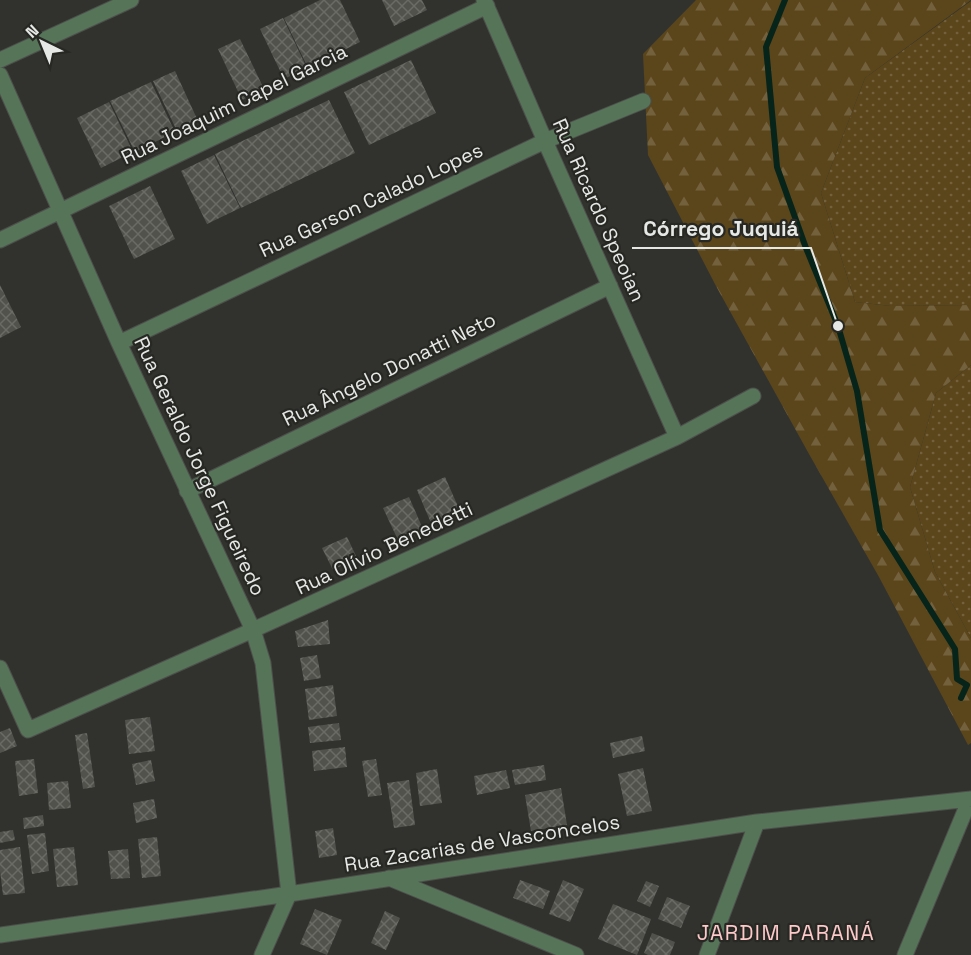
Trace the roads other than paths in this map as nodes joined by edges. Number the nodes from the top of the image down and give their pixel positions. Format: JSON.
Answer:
{"nodes":[{"id":1,"x":131,"y":0,"type":"edge"},
{"id":2,"x":486,"y":3,"type":"edge"},
{"id":3,"x":0,"y":60,"type":"edge"},
{"id":4,"x":0,"y":75,"type":"edge"},
{"id":5,"x":643,"y":101,"type":"dead end"},
{"id":6,"x":545,"y":141,"type":"junction"},
{"id":7,"x":61,"y":211,"type":"junction"},
{"id":8,"x":0,"y":240,"type":"edge"},
{"id":9,"x":609,"y":286,"type":"junction"},
{"id":10,"x":119,"y":343,"type":"junction"},
{"id":11,"x":753,"y":396,"type":"dead end"},
{"id":12,"x":677,"y":437,"type":"junction"},
{"id":13,"x":187,"y":491,"type":"junction"},
{"id":14,"x":254,"y":630,"type":"junction"},
{"id":15,"x":0,"y":668,"type":"edge"},
{"id":16,"x":971,"y":799,"type":"edge"},
{"id":17,"x":757,"y":822,"type":"junction"},
{"id":18,"x":389,"y":878,"type":"junction"},
{"id":19,"x":289,"y":894,"type":"junction"},
{"id":20,"x":0,"y":935,"type":"edge"},
{"id":21,"x":262,"y":955,"type":"edge"},
{"id":22,"x":576,"y":955,"type":"edge"},
{"id":23,"x":707,"y":955,"type":"edge"},
{"id":24,"x":905,"y":955,"type":"edge"}],
"edges":[{"from":1,"to":3,"type":"street"},
{"from":2,"to":6,"type":"street","name":"Rua Ricardo Speoian"},
{"from":2,"to":7,"type":"street","name":"Rua Joaquim Capel Garcia"},
{"from":4,"to":7,"type":"street","name":"Rua Geraldo Jorge Figueiredo"},
{"from":5,"to":6,"type":"street","name":"Rua Gerson Calado Lopes"},
{"from":6,"to":9,"type":"street","name":"Rua Ricardo Speoian"},
{"from":6,"to":10,"type":"street","name":"Rua Gerson Calado Lopes"},
{"from":7,"to":8,"type":"street","name":"Rua Joaquim Capel Garcia"},
{"from":7,"to":10,"type":"street","name":"Rua Geraldo Jorge Figueiredo"},
{"from":9,"to":12,"type":"street","name":"Rua Ricardo Speoian"},
{"from":9,"to":13,"type":"street","name":"Rua Ângelo Donatti Neto"},
{"from":10,"to":13,"type":"street","name":"Rua Geraldo Jorge Figueiredo"},
{"from":11,"to":12,"type":"street","name":"Rua Olívio Benedetti"},
{"from":12,"to":14,"type":"street","name":"Rua Olívio Benedetti"},
{"from":13,"to":14,"type":"street","name":"Rua Geraldo Jorge Figueiredo"},
{"from":14,"to":15,"type":"street","name":"Rua Olívio Benedetti"},
{"from":14,"to":19,"type":"street","name":"Rua Geraldo Jorge Figueiredo"},
{"from":16,"to":17,"type":"street","name":"Rua Zacarias de Vasconcelos"},
{"from":16,"to":24,"type":"street"},
{"from":17,"to":18,"type":"street","name":"Rua Zacarias de Vasconcelos"},
{"from":17,"to":23,"type":"street"},
{"from":18,"to":19,"type":"street","name":"Rua Zacarias de Vasconcelos"},
{"from":18,"to":22,"type":"street"},
{"from":19,"to":20,"type":"street","name":"Rua Zacarias de Vasconcelos"},
{"from":19,"to":21,"type":"street"}]}
